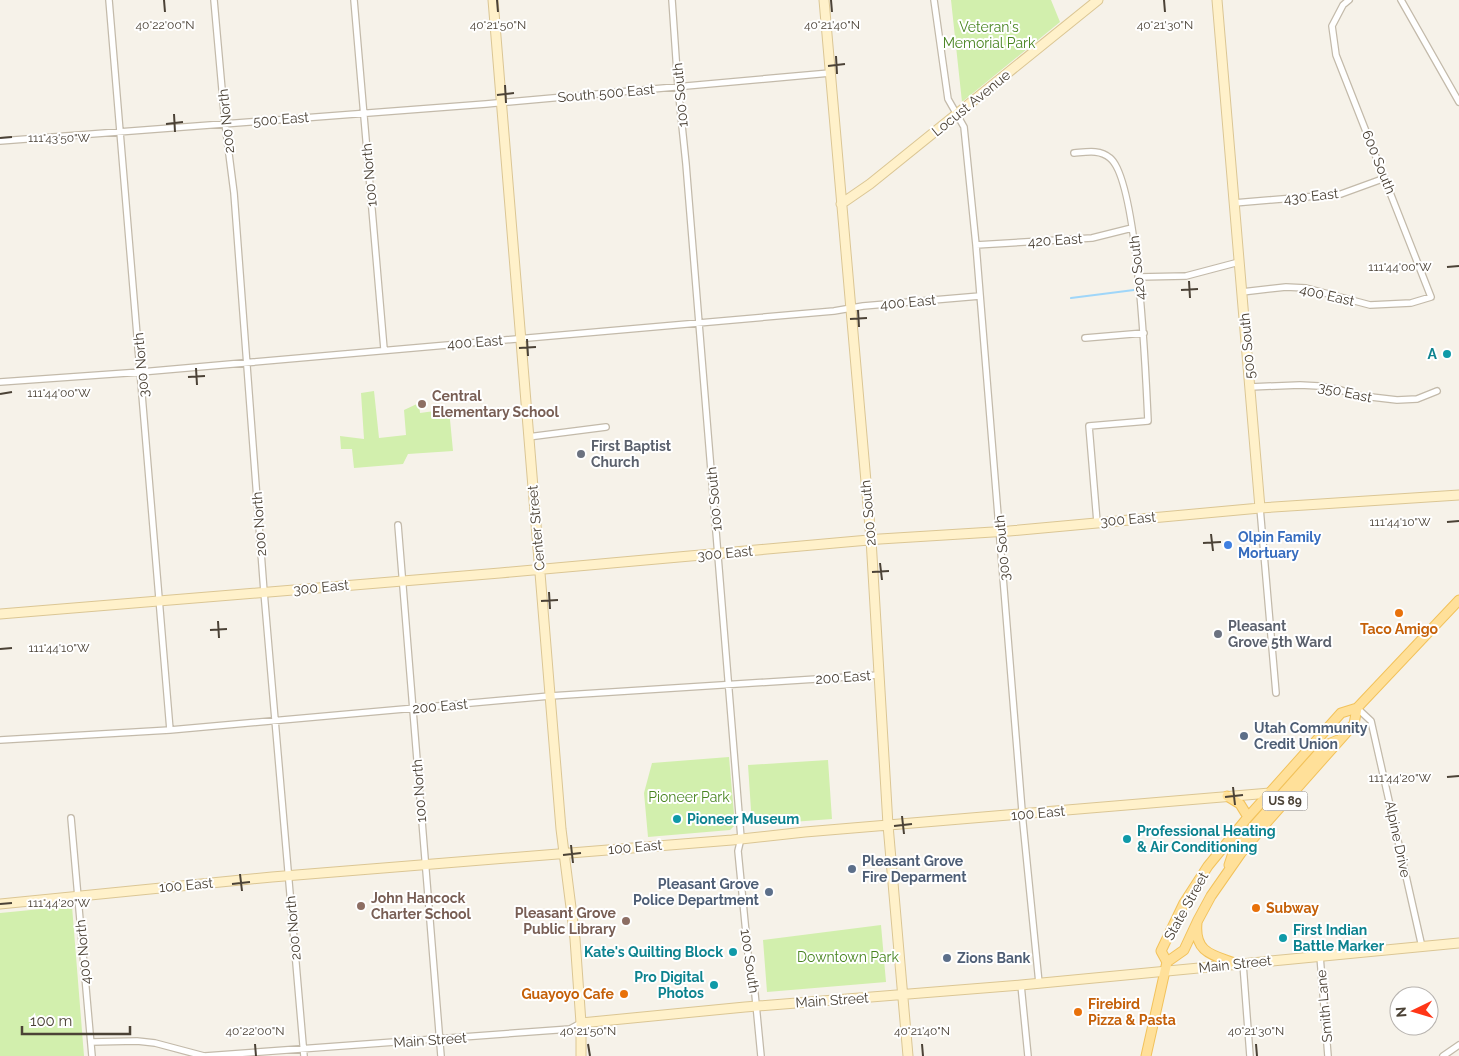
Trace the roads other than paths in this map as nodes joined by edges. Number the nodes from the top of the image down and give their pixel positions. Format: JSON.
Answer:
{"nodes":[{"id":1,"x":110,"y":0,"type":"edge"},
{"id":2,"x":214,"y":0,"type":"edge"},
{"id":3,"x":354,"y":0,"type":"edge"},
{"id":4,"x":493,"y":0,"type":"edge"},
{"id":5,"x":672,"y":0,"type":"edge"},
{"id":6,"x":824,"y":0,"type":"edge"},
{"id":7,"x":934,"y":0,"type":"edge"},
{"id":8,"x":1098,"y":0,"type":"edge"},
{"id":9,"x":1217,"y":0,"type":"edge"},
{"id":10,"x":1349,"y":0,"type":"edge"},
{"id":11,"x":1401,"y":0,"type":"edge"},
{"id":12,"x":830,"y":73,"type":"junction"},
{"id":13,"x":678,"y":87,"type":"junction"},
{"id":14,"x":1459,"y":102,"type":"edge"},
{"id":15,"x":502,"y":103,"type":"junction"},
{"id":16,"x":364,"y":113,"type":"junction"},
{"id":17,"x":956,"y":115,"type":"junction"},
{"id":18,"x":225,"y":123,"type":"junction"},
{"id":19,"x":120,"y":132,"type":"junction"},
{"id":20,"x":0,"y":141,"type":"edge"},
{"id":21,"x":1074,"y":153,"type":"dead end"},
{"id":22,"x":1385,"y":178,"type":"junction"},
{"id":23,"x":1234,"y":203,"type":"junction"},
{"id":24,"x":841,"y":204,"type":"junction"},
{"id":25,"x":1132,"y":228,"type":"junction"},
{"id":26,"x":976,"y":245,"type":"junction"},
{"id":27,"x":1239,"y":262,"type":"junction"},
{"id":28,"x":1138,"y":277,"type":"junction"},
{"id":29,"x":1242,"y":292,"type":"junction"},
{"id":30,"x":980,"y":296,"type":"junction"},
{"id":31,"x":1431,"y":297,"type":"joint"},
{"id":32,"x":851,"y":308,"type":"junction"},
{"id":33,"x":700,"y":323,"type":"junction"},
{"id":34,"x":1144,"y":333,"type":"junction"},
{"id":35,"x":1084,"y":338,"type":"dead end"},
{"id":36,"x":521,"y":339,"type":"junction"},
{"id":37,"x":384,"y":350,"type":"junction"},
{"id":38,"x":247,"y":361,"type":"junction"},
{"id":39,"x":141,"y":372,"type":"junction"},
{"id":40,"x":0,"y":382,"type":"edge"},
{"id":41,"x":1250,"y":387,"type":"junction"},
{"id":42,"x":1437,"y":391,"type":"dead end"},
{"id":43,"x":606,"y":427,"type":"dead end"},
{"id":44,"x":528,"y":437,"type":"junction"},
{"id":45,"x":1454,"y":496,"type":"edge"},
{"id":46,"x":1260,"y":508,"type":"junction"},
{"id":47,"x":1098,"y":522,"type":"junction"},
{"id":48,"x":398,"y":525,"type":"dead end"},
{"id":49,"x":1000,"y":531,"type":"junction"},
{"id":50,"x":871,"y":539,"type":"junction"},
{"id":51,"x":719,"y":554,"type":"junction"},
{"id":52,"x":540,"y":569,"type":"junction"},
{"id":53,"x":402,"y":580,"type":"junction"},
{"id":54,"x":264,"y":592,"type":"junction"},
{"id":55,"x":160,"y":600,"type":"junction"},
{"id":56,"x":1459,"y":600,"type":"edge"},
{"id":57,"x":0,"y":614,"type":"edge"},
{"id":58,"x":879,"y":675,"type":"junction"},
{"id":59,"x":730,"y":684,"type":"junction"},
{"id":60,"x":1276,"y":693,"type":"dead end"},
{"id":61,"x":550,"y":696,"type":"junction"},
{"id":62,"x":413,"y":708,"type":"junction"},
{"id":63,"x":1357,"y":708,"type":"junction"},
{"id":64,"x":276,"y":721,"type":"junction"},
{"id":65,"x":170,"y":730,"type":"junction"},
{"id":66,"x":1341,"y":739,"type":"junction"},
{"id":67,"x":0,"y":740,"type":"edge"},
{"id":68,"x":1227,"y":796,"type":"junction"},
{"id":69,"x":1273,"y":796,"type":"junction"},
{"id":70,"x":1023,"y":814,"type":"junction"},
{"id":71,"x":1248,"y":817,"type":"junction"},
{"id":72,"x":71,"y":818,"type":"dead end"},
{"id":73,"x":888,"y":825,"type":"junction"},
{"id":74,"x":741,"y":838,"type":"junction"},
{"id":75,"x":564,"y":853,"type":"junction"},
{"id":76,"x":425,"y":865,"type":"junction"},
{"id":77,"x":1228,"y":870,"type":"junction"},
{"id":78,"x":288,"y":876,"type":"junction"},
{"id":79,"x":79,"y":896,"type":"junction"},
{"id":80,"x":0,"y":904,"type":"edge"},
{"id":81,"x":1198,"y":920,"type":"junction"},
{"id":82,"x":1459,"y":944,"type":"edge"},
{"id":83,"x":1422,"y":947,"type":"junction"},
{"id":84,"x":1320,"y":956,"type":"junction"},
{"id":85,"x":1167,"y":962,"type":"junction"},
{"id":86,"x":1240,"y":964,"type":"junction"},
{"id":87,"x":1164,"y":972,"type":"junction"},
{"id":88,"x":1039,"y":983,"type":"junction"},
{"id":89,"x":1021,"y":985,"type":"junction"},
{"id":90,"x":902,"y":995,"type":"junction"},
{"id":91,"x":756,"y":1006,"type":"junction"},
{"id":92,"x":581,"y":1023,"type":"junction"},
{"id":93,"x":440,"y":1040,"type":"junction"},
{"id":94,"x":91,"y":1042,"type":"junction"},
{"id":95,"x":1459,"y":1045,"type":"edge"},
{"id":96,"x":303,"y":1048,"type":"junction"},
{"id":97,"x":92,"y":1056,"type":"edge"},
{"id":98,"x":205,"y":1056,"type":"edge"},
{"id":99,"x":304,"y":1056,"type":"edge"},
{"id":100,"x":441,"y":1056,"type":"edge"},
{"id":101,"x":581,"y":1056,"type":"edge"},
{"id":102,"x":760,"y":1056,"type":"edge"},
{"id":103,"x":908,"y":1056,"type":"edge"},
{"id":104,"x":1028,"y":1056,"type":"edge"},
{"id":105,"x":1146,"y":1056,"type":"edge"},
{"id":106,"x":1250,"y":1056,"type":"edge"},
{"id":107,"x":1328,"y":1056,"type":"edge"},
{"id":108,"x":1443,"y":1056,"type":"edge"}],
"edges":[{"from":1,"to":19,"type":"street","name":"300 North"},
{"from":2,"to":18,"type":"street","name":"200 North"},
{"from":3,"to":16,"type":"street","name":"100 North"},
{"from":4,"to":15,"type":"street","name":"Center Street"},
{"from":5,"to":13,"type":"street","name":"100 South"},
{"from":6,"to":12,"type":"street","name":"200 South"},
{"from":7,"to":17,"type":"street","name":"300 South"},
{"from":8,"to":17,"type":"street","name":"Locust Avenue"},
{"from":9,"to":23,"type":"street","name":"500 South"},
{"from":10,"to":22,"type":"street","name":"600 South"},
{"from":11,"to":14,"type":"street"},
{"from":12,"to":13,"type":"street","name":"South 500 East"},
{"from":12,"to":24,"type":"street","name":"200 South"},
{"from":13,"to":15,"type":"street","name":"South 500 East"},
{"from":13,"to":33,"type":"street","name":"100 South"},
{"from":15,"to":16,"type":"street","name":"500 East"},
{"from":15,"to":36,"type":"street","name":"Center Street"},
{"from":16,"to":18,"type":"street","name":"500 East"},
{"from":16,"to":37,"type":"street","name":"100 North"},
{"from":17,"to":24,"type":"street","name":"Locust Avenue"},
{"from":17,"to":26,"type":"street","name":"300 South"},
{"from":18,"to":19,"type":"street","name":"500 East"},
{"from":18,"to":38,"type":"street","name":"200 North"},
{"from":19,"to":20,"type":"street","name":"500 East"},
{"from":19,"to":39,"type":"street","name":"300 North"},
{"from":21,"to":25,"type":"street","name":"420 South"},
{"from":22,"to":23,"type":"street","name":"430 East"},
{"from":22,"to":31,"type":"street","name":"600 South"},
{"from":23,"to":27,"type":"street","name":"500 South"},
{"from":24,"to":32,"type":"street","name":"200 South"},
{"from":25,"to":26,"type":"street","name":"420 East"},
{"from":25,"to":28,"type":"street","name":"420 South"},
{"from":26,"to":30,"type":"street","name":"300 South"},
{"from":27,"to":28,"type":"street"},
{"from":27,"to":29,"type":"street","name":"500 South"},
{"from":28,"to":34,"type":"street","name":"420 South"},
{"from":29,"to":31,"type":"street","name":"400 East"},
{"from":29,"to":41,"type":"street","name":"500 South"},
{"from":30,"to":32,"type":"street","name":"400 East"},
{"from":30,"to":49,"type":"street","name":"300 South"},
{"from":32,"to":33,"type":"street","name":"400 East"},
{"from":32,"to":50,"type":"street","name":"200 South"},
{"from":33,"to":36,"type":"street","name":"400 East"},
{"from":33,"to":51,"type":"street","name":"100 South"},
{"from":34,"to":35,"type":"street"},
{"from":34,"to":47,"type":"street","name":"420 South"},
{"from":36,"to":37,"type":"street","name":"400 East"},
{"from":36,"to":44,"type":"street","name":"Center Street"},
{"from":37,"to":38,"type":"street","name":"400 East"},
{"from":38,"to":39,"type":"street","name":"400 East"},
{"from":38,"to":54,"type":"street","name":"200 North"},
{"from":39,"to":40,"type":"street","name":"400 East"},
{"from":39,"to":55,"type":"street","name":"300 North"},
{"from":41,"to":42,"type":"street","name":"350 East"},
{"from":41,"to":46,"type":"street","name":"500 South"},
{"from":43,"to":44,"type":"street"},
{"from":44,"to":52,"type":"street","name":"Center Street"},
{"from":45,"to":46,"type":"street","name":"300 East"},
{"from":46,"to":47,"type":"street","name":"300 East"},
{"from":46,"to":60,"type":"street","name":"500 South"},
{"from":47,"to":49,"type":"street","name":"300 East"},
{"from":48,"to":53,"type":"street","name":"100 North"},
{"from":49,"to":50,"type":"street","name":"300 East"},
{"from":49,"to":70,"type":"street","name":"300 South"},
{"from":50,"to":51,"type":"street","name":"300 East"},
{"from":50,"to":58,"type":"street","name":"200 South"},
{"from":51,"to":52,"type":"street","name":"300 East"},
{"from":51,"to":59,"type":"street","name":"100 South"},
{"from":52,"to":53,"type":"street","name":"300 East"},
{"from":52,"to":61,"type":"street","name":"Center Street"},
{"from":53,"to":54,"type":"street","name":"300 East"},
{"from":53,"to":62,"type":"street","name":"100 North"},
{"from":54,"to":55,"type":"street","name":"300 East"},
{"from":54,"to":64,"type":"street","name":"200 North"},
{"from":55,"to":57,"type":"street","name":"300 East"},
{"from":55,"to":65,"type":"street","name":"300 North"},
{"from":56,"to":63,"type":"main road","name":"State Street","number":"US 89"},
{"from":58,"to":59,"type":"street","name":"200 East"},
{"from":58,"to":73,"type":"street","name":"200 South"},
{"from":59,"to":61,"type":"street","name":"200 East"},
{"from":59,"to":74,"type":"street","name":"100 South"},
{"from":61,"to":62,"type":"street","name":"200 East"},
{"from":61,"to":75,"type":"street","name":"Center Street"},
{"from":62,"to":64,"type":"street","name":"200 East"},
{"from":62,"to":76,"type":"street","name":"100 North"},
{"from":63,"to":66,"type":"main road","name":"State Street","number":"US 89"},
{"from":63,"to":69,"type":"main road","name":"State Street","number":"US 89"},
{"from":63,"to":83,"type":"street","name":"Alpine Drive"},
{"from":64,"to":65,"type":"street","name":"200 East"},
{"from":64,"to":78,"type":"street","name":"200 North"},
{"from":65,"to":67,"type":"street","name":"200 East"},
{"from":66,"to":69,"type":"main road"},
{"from":66,"to":77,"type":"main road","name":"State Street","number":"US 89"},
{"from":68,"to":69,"type":"street","name":"100 East"},
{"from":68,"to":70,"type":"street","name":"100 East"},
{"from":68,"to":71,"type":"main road"},
{"from":69,"to":71,"type":"main road","name":"State Street"},
{"from":69,"to":77,"type":"main road"},
{"from":70,"to":73,"type":"street","name":"100 East"},
{"from":70,"to":88,"type":"street","name":"300 South"},
{"from":71,"to":85,"type":"main road","name":"State Street"},
{"from":72,"to":79,"type":"street","name":"400 North"},
{"from":73,"to":74,"type":"street","name":"100 East"},
{"from":73,"to":90,"type":"street","name":"200 South"},
{"from":74,"to":75,"type":"street","name":"100 East"},
{"from":74,"to":91,"type":"street","name":"100 South"},
{"from":75,"to":76,"type":"street","name":"100 East"},
{"from":75,"to":92,"type":"street","name":"Center Street"},
{"from":76,"to":78,"type":"street","name":"100 East"},
{"from":76,"to":93,"type":"street","name":"100 North"},
{"from":77,"to":81,"type":"main road","name":"State Street","number":"US 89"},
{"from":78,"to":79,"type":"street","name":"100 East"},
{"from":78,"to":96,"type":"street","name":"200 North"},
{"from":79,"to":80,"type":"street","name":"100 East"},
{"from":79,"to":94,"type":"street","name":"400 North"},
{"from":81,"to":85,"type":"main road","name":"State Street","number":"US 89"},
{"from":81,"to":86,"type":"main road"},
{"from":82,"to":83,"type":"street","name":"Main Street"},
{"from":83,"to":84,"type":"street","name":"Main Street"},
{"from":84,"to":86,"type":"street","name":"Main Street"},
{"from":84,"to":107,"type":"street","name":"Smith Lane"},
{"from":85,"to":87,"type":"main road"},
{"from":86,"to":87,"type":"street","name":"Main Street"},
{"from":86,"to":106,"type":"street"},
{"from":87,"to":88,"type":"street","name":"Main Street"},
{"from":87,"to":105,"type":"main road"},
{"from":88,"to":89,"type":"street","name":"Main Street"},
{"from":89,"to":90,"type":"street","name":"Main Street"},
{"from":89,"to":104,"type":"street"},
{"from":90,"to":91,"type":"street","name":"Main Street"},
{"from":90,"to":103,"type":"street","name":"200 South"},
{"from":91,"to":92,"type":"street","name":"Main Street"},
{"from":91,"to":102,"type":"street","name":"100 South"},
{"from":92,"to":93,"type":"street","name":"Main Street"},
{"from":92,"to":101,"type":"street","name":"Center Street"},
{"from":93,"to":96,"type":"street","name":"Main Street"},
{"from":93,"to":100,"type":"street","name":"100 North"},
{"from":94,"to":97,"type":"street","name":"400 North"},
{"from":94,"to":98,"type":"street","name":"Main Street"},
{"from":95,"to":108,"type":"street"},
{"from":96,"to":98,"type":"street","name":"Main Street"},
{"from":96,"to":99,"type":"street","name":"200 North"}]}
